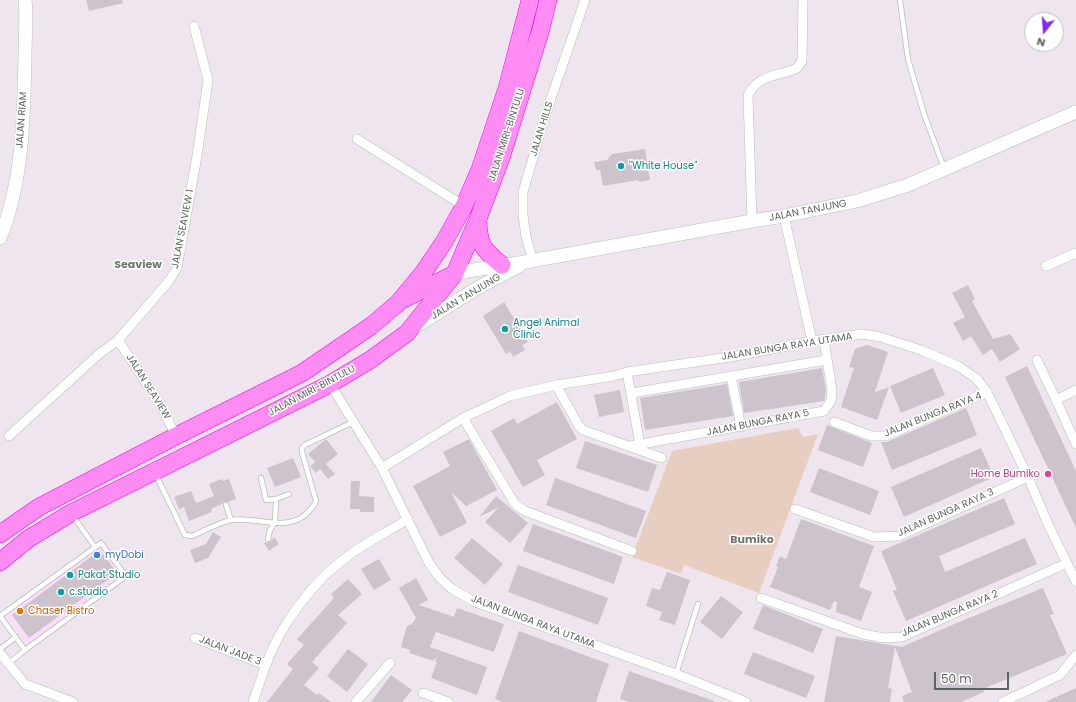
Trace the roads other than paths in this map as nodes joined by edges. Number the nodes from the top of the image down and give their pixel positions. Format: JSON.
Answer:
{"nodes":[{"id":1,"x":25,"y":0,"type":"edge"},
{"id":2,"x":530,"y":0,"type":"edge"},
{"id":3,"x":548,"y":0,"type":"edge"},
{"id":4,"x":585,"y":0,"type":"edge"},
{"id":5,"x":803,"y":0,"type":"edge"},
{"id":6,"x":900,"y":0,"type":"edge"},
{"id":7,"x":194,"y":26,"type":"dead end"},
{"id":8,"x":1076,"y":112,"type":"edge"},
{"id":9,"x":357,"y":139,"type":"dead end"},
{"id":10,"x":944,"y":168,"type":"junction"},
{"id":11,"x":464,"y":206,"type":"junction"},
{"id":12,"x":784,"y":216,"type":"junction"},
{"id":13,"x":478,"y":219,"type":"junction"},
{"id":14,"x":752,"y":220,"type":"junction"},
{"id":15,"x":0,"y":238,"type":"edge"},
{"id":16,"x":1076,"y":253,"type":"edge"},
{"id":17,"x":529,"y":261,"type":"junction"},
{"id":18,"x":502,"y":265,"type":"junction"},
{"id":19,"x":1046,"y":266,"type":"dead end"},
{"id":20,"x":456,"y":273,"type":"junction"},
{"id":21,"x":398,"y":303,"type":"junction"},
{"id":22,"x":407,"y":333,"type":"junction"},
{"id":23,"x":118,"y":340,"type":"junction"},
{"id":24,"x":824,"y":340,"type":"junction"},
{"id":25,"x":812,"y":341,"type":"junction"},
{"id":26,"x":826,"y":360,"type":"junction"},
{"id":27,"x":1037,"y":360,"type":"dead end"},
{"id":28,"x":627,"y":372,"type":"junction"},
{"id":29,"x":731,"y":376,"type":"junction"},
{"id":30,"x":330,"y":384,"type":"junction"},
{"id":31,"x":556,"y":385,"type":"junction"},
{"id":32,"x":1076,"y":390,"type":"edge"},
{"id":33,"x":987,"y":392,"type":"junction"},
{"id":34,"x":632,"y":393,"type":"junction"},
{"id":35,"x":1056,"y":400,"type":"junction"},
{"id":36,"x":463,"y":418,"type":"junction"},
{"id":37,"x":354,"y":421,"type":"junction"},
{"id":38,"x":834,"y":422,"type":"dead end"},
{"id":39,"x":741,"y":427,"type":"junction"},
{"id":40,"x":9,"y":436,"type":"dead end"},
{"id":41,"x":176,"y":436,"type":"junction"},
{"id":42,"x":1076,"y":444,"type":"edge"},
{"id":43,"x":640,"y":445,"type":"junction"},
{"id":44,"x":630,"y":446,"type":"junction"},
{"id":45,"x":662,"y":458,"type":"dead end"},
{"id":46,"x":382,"y":468,"type":"junction"},
{"id":47,"x":155,"y":472,"type":"junction"},
{"id":48,"x":1028,"y":477,"type":"junction"},
{"id":49,"x":261,"y":478,"type":"dead end"},
{"id":50,"x":289,"y":494,"type":"dead end"},
{"id":51,"x":276,"y":499,"type":"junction"},
{"id":52,"x":226,"y":505,"type":"dead end"},
{"id":53,"x":795,"y":509,"type":"dead end"},
{"id":54,"x":71,"y":513,"type":"junction"},
{"id":55,"x":231,"y":520,"type":"junction"},
{"id":56,"x":408,"y":520,"type":"junction"},
{"id":57,"x":275,"y":522,"type":"junction"},
{"id":58,"x":1,"y":533,"type":"edge"},
{"id":59,"x":268,"y":539,"type":"dead end"},
{"id":60,"x":94,"y":547,"type":"junction"},
{"id":61,"x":632,"y":551,"type":"dead end"},
{"id":62,"x":0,"y":562,"type":"edge"},
{"id":63,"x":1067,"y":563,"type":"junction"},
{"id":64,"x":1076,"y":582,"type":"edge"},
{"id":65,"x":761,"y":598,"type":"dead end"},
{"id":66,"x":698,"y":604,"type":"dead end"},
{"id":67,"x":16,"y":637,"type":"junction"},
{"id":68,"x":195,"y":638,"type":"dead end"},
{"id":69,"x":0,"y":649,"type":"edge"},
{"id":70,"x":26,"y":650,"type":"junction"},
{"id":71,"x":0,"y":652,"type":"edge"},
{"id":72,"x":1076,"y":655,"type":"edge"},
{"id":73,"x":9,"y":663,"type":"junction"},
{"id":74,"x":390,"y":663,"type":"dead end"},
{"id":75,"x":266,"y":665,"type":"junction"},
{"id":76,"x":676,"y":674,"type":"junction"},
{"id":77,"x":423,"y":693,"type":"dead end"},
{"id":78,"x":730,"y":699,"type":"edge"},
{"id":79,"x":74,"y":702,"type":"edge"},
{"id":80,"x":253,"y":702,"type":"edge"},
{"id":81,"x":356,"y":702,"type":"edge"},
{"id":82,"x":448,"y":702,"type":"edge"},
{"id":83,"x":746,"y":702,"type":"edge"},
{"id":84,"x":1003,"y":702,"type":"edge"}],
"edges":[{"from":1,"to":15,"type":"street","name":"JALAN RIAM"},
{"from":2,"to":11,"type":"highway","name":"JALAN MIRI-BINTULU"},
{"from":3,"to":13,"type":"highway","name":"JALAN MIRI-BINTULU"},
{"from":4,"to":17,"type":"street","name":"JALAN HILLS"},
{"from":5,"to":14,"type":"street"},
{"from":6,"to":10,"type":"lane"},
{"from":7,"to":23,"type":"street","name":"JALAN SEAVIEW 1"},
{"from":8,"to":10,"type":"street","name":"JALAN TANJUNG"},
{"from":9,"to":11,"type":"street"},
{"from":10,"to":12,"type":"street","name":"JALAN TANJUNG"},
{"from":11,"to":21,"type":"highway","name":"JALAN MIRI-BINTULU"},
{"from":12,"to":14,"type":"street","name":"JALAN TANJUNG"},
{"from":12,"to":25,"type":"street"},
{"from":13,"to":18,"type":"highway"},
{"from":13,"to":20,"type":"highway","name":"JALAN MIRI-BINTULU"},
{"from":14,"to":17,"type":"street","name":"JALAN TANJUNG"},
{"from":16,"to":19,"type":"street"},
{"from":17,"to":18,"type":"street","name":"JALAN TANJUNG"},
{"from":17,"to":22,"type":"street","name":"JALAN TANJUNG"},
{"from":18,"to":20,"type":"street","name":"JALAN TANJUNG"},
{"from":20,"to":21,"type":"highway"},
{"from":20,"to":22,"type":"highway","name":"JALAN MIRI-BINTULU"},
{"from":21,"to":41,"type":"highway","name":"JALAN MIRI-BINTULU"},
{"from":22,"to":30,"type":"highway","name":"JALAN MIRI-BINTULU"},
{"from":23,"to":40,"type":"street","name":"JALAN SEAVIEW 1"},
{"from":23,"to":41,"type":"street","name":"JALAN SEAVIEW"},
{"from":24,"to":25,"type":"street","name":"JALAN BUNGA RAYA UTAMA"},
{"from":24,"to":26,"type":"street","name":"JALAN BUNGA RAYA 5"},
{"from":24,"to":33,"type":"street","name":"JALAN BUNGA RAYA UTAMA"},
{"from":25,"to":28,"type":"street","name":"JALAN BUNGA RAYA UTAMA"},
{"from":26,"to":29,"type":"street"},
{"from":26,"to":39,"type":"street","name":"JALAN BUNGA RAYA 5"},
{"from":27,"to":35,"type":"street"},
{"from":28,"to":31,"type":"street","name":"JALAN BUNGA RAYA UTAMA"},
{"from":28,"to":34,"type":"street"},
{"from":29,"to":34,"type":"street"},
{"from":29,"to":39,"type":"street"},
{"from":30,"to":37,"type":"street","name":"JALAN BUNGA RAYA UTAMA"},
{"from":30,"to":47,"type":"highway","name":"JALAN MIRI-BINTULU"},
{"from":31,"to":36,"type":"street","name":"JALAN BUNGA RAYA UTAMA"},
{"from":31,"to":44,"type":"street"},
{"from":32,"to":35,"type":"street"},
{"from":33,"to":38,"type":"street","name":"JALAN BUNGA RAYA 4"},
{"from":33,"to":48,"type":"street","name":"JALAN BUNGA RAYA UTAMA"},
{"from":34,"to":43,"type":"street"},
{"from":35,"to":42,"type":"street"},
{"from":36,"to":46,"type":"street","name":"JALAN BUNGA RAYA UTAMA"},
{"from":36,"to":61,"type":"street"},
{"from":37,"to":46,"type":"street","name":"JALAN BUNGA RAYA UTAMA"},
{"from":37,"to":57,"type":"lane"},
{"from":39,"to":43,"type":"street","name":"JALAN BUNGA RAYA 5"},
{"from":41,"to":58,"type":"highway","name":"JALAN MIRI-BINTULU"},
{"from":43,"to":44,"type":"street","name":"JALAN BUNGA RAYA 5"},
{"from":44,"to":45,"type":"street"},
{"from":46,"to":56,"type":"street","name":"JALAN BUNGA RAYA UTAMA"},
{"from":47,"to":54,"type":"highway","name":"JALAN MIRI-BINTULU"},
{"from":47,"to":55,"type":"lane"},
{"from":48,"to":53,"type":"street","name":"JALAN BUNGA RAYA 3"},
{"from":48,"to":63,"type":"street","name":"JALAN BUNGA RAYA UTAMA"},
{"from":49,"to":51,"type":"lane"},
{"from":50,"to":51,"type":"lane"},
{"from":51,"to":57,"type":"lane"},
{"from":52,"to":55,"type":"lane"},
{"from":54,"to":60,"type":"lane"},
{"from":54,"to":62,"type":"highway","name":"JALAN MIRI-BINTULU"},
{"from":55,"to":57,"type":"lane"},
{"from":56,"to":75,"type":"street"},
{"from":56,"to":76,"type":"street","name":"JALAN BUNGA RAYA UTAMA"},
{"from":57,"to":59,"type":"lane"},
{"from":60,"to":67,"type":"lane"},
{"from":60,"to":70,"type":"lane"},
{"from":63,"to":64,"type":"street","name":"JALAN BUNGA RAYA UTAMA"},
{"from":63,"to":65,"type":"street","name":"JALAN BUNGA RAYA 2"},
{"from":66,"to":76,"type":"lane"},
{"from":67,"to":69,"type":"lane"},
{"from":67,"to":70,"type":"lane"},
{"from":68,"to":75,"type":"street","name":"JALAN JADE 3"},
{"from":70,"to":73,"type":"lane"},
{"from":71,"to":73,"type":"street"},
{"from":72,"to":84,"type":"street"},
{"from":73,"to":79,"type":"street"},
{"from":74,"to":81,"type":"street"},
{"from":75,"to":80,"type":"street"},
{"from":76,"to":78,"type":"street","name":"JALAN BUNGA RAYA UTAMA"},
{"from":77,"to":82,"type":"street"},
{"from":78,"to":83,"type":"street","name":"JALAN BUNGA RAYA UTAMA"}]}
